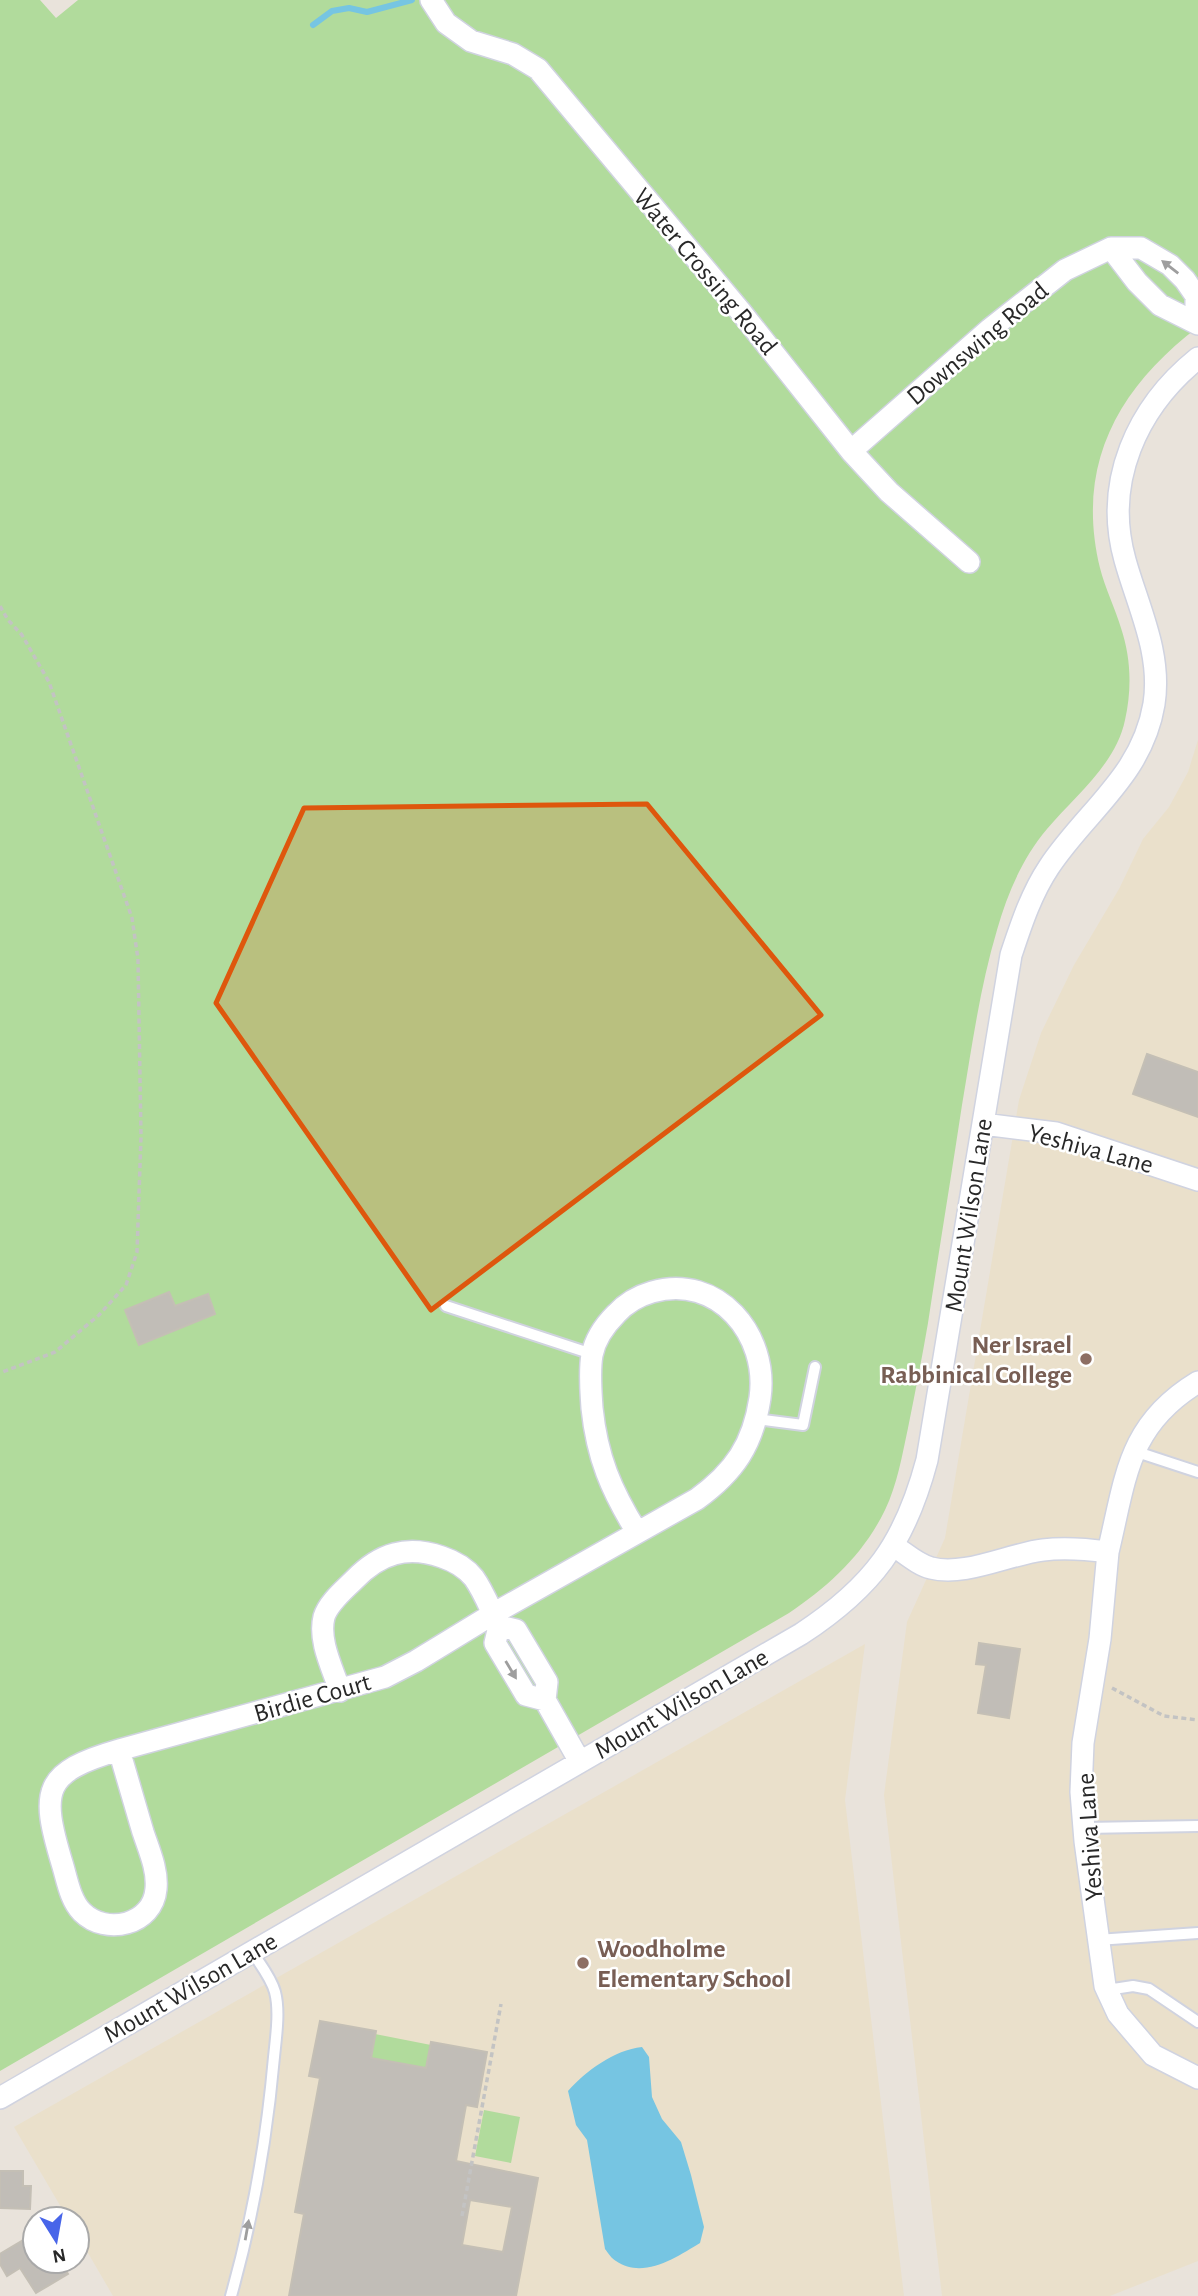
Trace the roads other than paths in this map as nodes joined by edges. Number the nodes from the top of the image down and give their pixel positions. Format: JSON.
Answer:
{"nodes":[{"id":1,"x":431,"y":0,"type":"edge"},
{"id":2,"x":1111,"y":248,"type":"junction"},
{"id":3,"x":1197,"y":323,"type":"edge"},
{"id":4,"x":1198,"y":358,"type":"edge"},
{"id":5,"x":851,"y":451,"type":"junction"},
{"id":6,"x":969,"y":562,"type":"dead end"},
{"id":7,"x":983,"y":1124,"type":"junction"},
{"id":8,"x":1198,"y":1180,"type":"edge"},
{"id":9,"x":446,"y":1306,"type":"dead end"},
{"id":10,"x":592,"y":1354,"type":"junction"},
{"id":11,"x":815,"y":1367,"type":"dead end"},
{"id":12,"x":1198,"y":1382,"type":"edge"},
{"id":13,"x":756,"y":1419,"type":"junction"},
{"id":14,"x":1134,"y":1451,"type":"junction"},
{"id":15,"x":1198,"y":1472,"type":"edge"},
{"id":16,"x":637,"y":1532,"type":"junction"},
{"id":17,"x":894,"y":1546,"type":"junction"},
{"id":18,"x":1108,"y":1552,"type":"junction"},
{"id":19,"x":496,"y":1620,"type":"junction"},
{"id":20,"x":340,"y":1691,"type":"junction"},
{"id":21,"x":119,"y":1750,"type":"junction"},
{"id":22,"x":580,"y":1762,"type":"junction"},
{"id":23,"x":1198,"y":1826,"type":"edge"},
{"id":24,"x":1084,"y":1828,"type":"junction"},
{"id":25,"x":1198,"y":1933,"type":"edge"},
{"id":26,"x":1097,"y":1940,"type":"junction"},
{"id":27,"x":251,"y":1950,"type":"junction"},
{"id":28,"x":1107,"y":1990,"type":"junction"},
{"id":29,"x":1198,"y":2022,"type":"edge"},
{"id":30,"x":1198,"y":2078,"type":"edge"},
{"id":31,"x":0,"y":2098,"type":"edge"},
{"id":32,"x":231,"y":2296,"type":"edge"}],
"edges":[{"from":1,"to":5,"type":"street","name":"Water Crossing Road"},
{"from":2,"to":3,"type":"street","name":"Downswing Road"},
{"from":3,"to":2,"type":"street","name":"Downswing Road","one_way":true},
{"from":2,"to":5,"type":"street","name":"Downswing Road"},
{"from":4,"to":7,"type":"street","name":"Mount Wilson Lane"},
{"from":5,"to":6,"type":"street","name":"Water Crossing Road"},
{"from":7,"to":8,"type":"street","name":"Yeshiva Lane"},
{"from":7,"to":17,"type":"street","name":"Mount Wilson Lane"},
{"from":9,"to":10,"type":"lane"},
{"from":10,"to":13,"type":"street","name":"Birdie Court"},
{"from":10,"to":16,"type":"street","name":"Birdie Court"},
{"from":11,"to":13,"type":"lane"},
{"from":12,"to":14,"type":"street","name":"Yeshiva Lane"},
{"from":13,"to":16,"type":"street","name":"Birdie Court"},
{"from":14,"to":15,"type":"lane"},
{"from":14,"to":18,"type":"street","name":"Yeshiva Lane"},
{"from":16,"to":19,"type":"street","name":"Birdie Court"},
{"from":17,"to":18,"type":"street"},
{"from":17,"to":22,"type":"street","name":"Mount Wilson Lane"},
{"from":18,"to":24,"type":"street","name":"Yeshiva Lane"},
{"from":19,"to":20,"type":"street","name":"Birdie Court"},
{"from":19,"to":20,"type":"street"},
{"from":19,"to":22,"type":"street"},
{"from":20,"to":21,"type":"street","name":"Birdie Court"},
{"from":21,"to":21,"type":"street","name":"Birdie Court"},
{"from":22,"to":27,"type":"street","name":"Mount Wilson Lane"},
{"from":23,"to":24,"type":"lane"},
{"from":24,"to":26,"type":"street","name":"Yeshiva Lane"},
{"from":25,"to":26,"type":"lane"},
{"from":26,"to":28,"type":"street","name":"Yeshiva Lane"},
{"from":27,"to":31,"type":"street","name":"Mount Wilson Lane"},
{"from":32,"to":27,"type":"lane","one_way":true},
{"from":28,"to":29,"type":"lane"},
{"from":28,"to":30,"type":"street","name":"Yeshiva Lane"}]}
